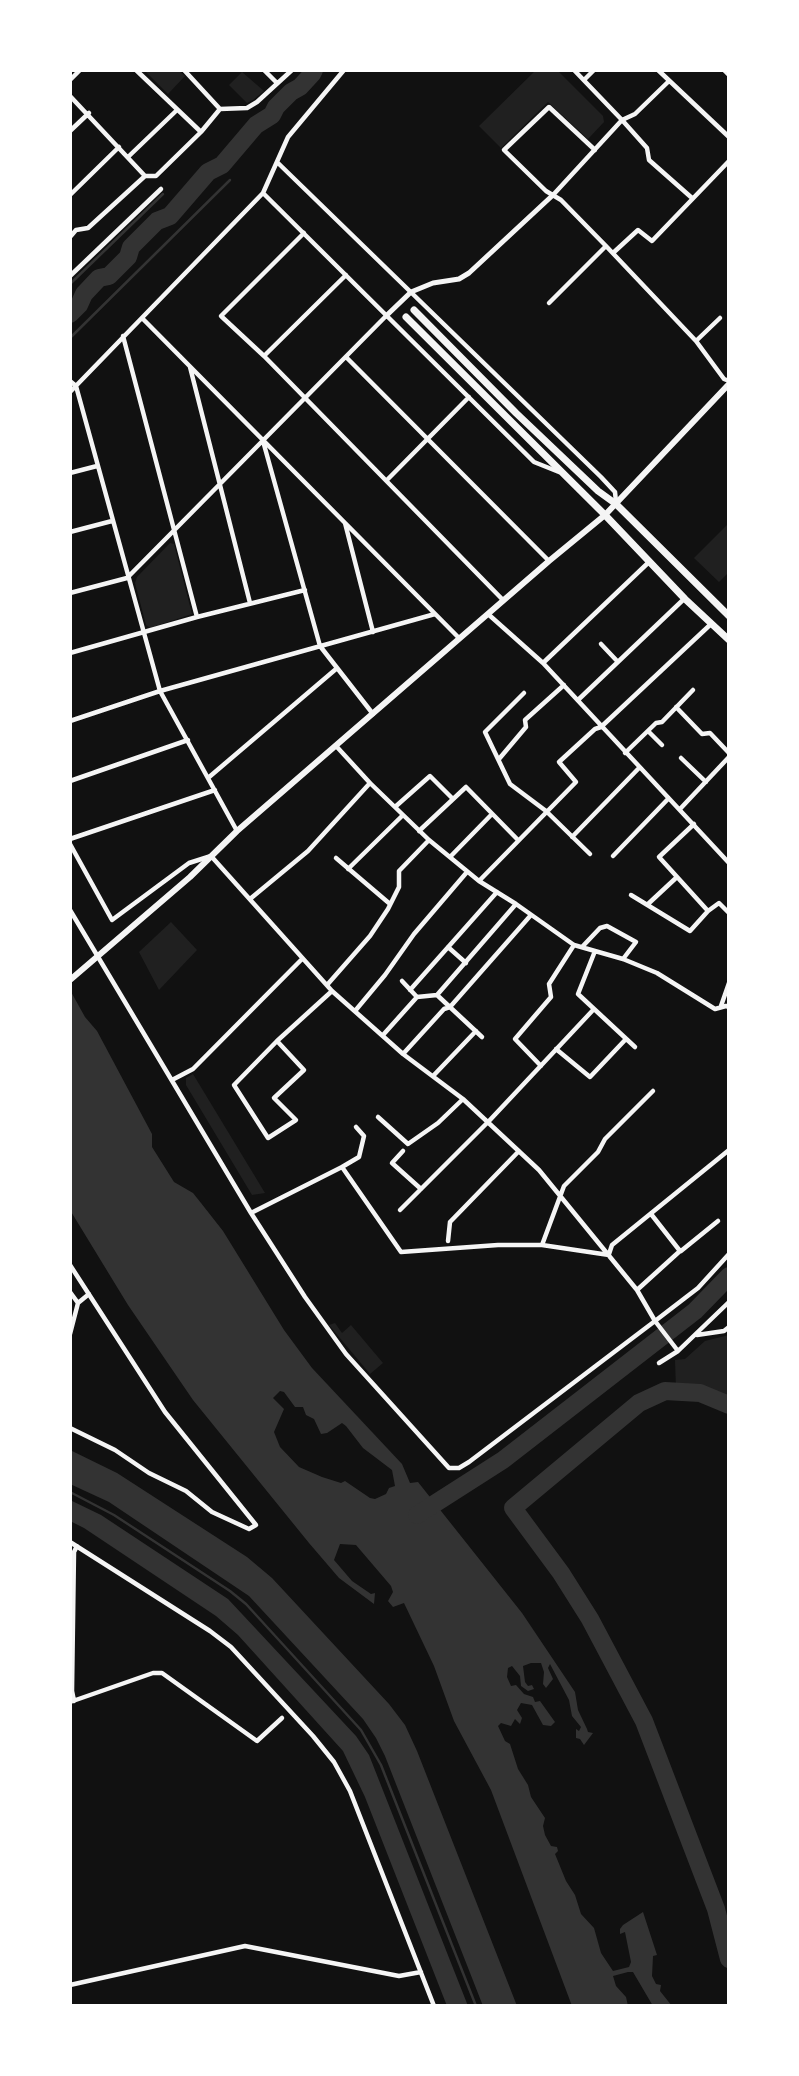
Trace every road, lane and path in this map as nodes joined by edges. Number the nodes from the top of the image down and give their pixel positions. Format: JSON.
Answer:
{"nodes":[{"id":1,"x":80,"y":70,"type":"edge"},
{"id":2,"x":136,"y":70,"type":"edge"},
{"id":3,"x":184,"y":70,"type":"edge"},
{"id":4,"x":264,"y":70,"type":"edge"},
{"id":5,"x":292,"y":70,"type":"edge"},
{"id":6,"x":344,"y":70,"type":"edge"},
{"id":7,"x":574,"y":70,"type":"edge"},
{"id":8,"x":594,"y":70,"type":"edge"},
{"id":9,"x":724,"y":70,"type":"edge"},
{"id":10,"x":661,"y":71,"type":"edge"},
{"id":11,"x":729,"y":75,"type":"edge"},
{"id":12,"x":584,"y":79,"type":"junction"},
{"id":13,"x":70,"y":80,"type":"edge"},
{"id":14,"x":669,"y":81,"type":"junction"},
{"id":15,"x":277,"y":83,"type":"junction"},
{"id":16,"x":70,"y":96,"type":"edge"},
{"id":17,"x":220,"y":108,"type":"junction"},
{"id":18,"x":177,"y":110,"type":"junction"},
{"id":19,"x":89,"y":113,"type":"junction"},
{"id":20,"x":622,"y":120,"type":"junction"},
{"id":21,"x":70,"y":131,"type":"edge"},
{"id":22,"x":201,"y":132,"type":"junction"},
{"id":23,"x":729,"y":137,"type":"edge"},
{"id":24,"x":118,"y":147,"type":"junction"},
{"id":25,"x":595,"y":150,"type":"junction"},
{"id":26,"x":128,"y":157,"type":"junction"},
{"id":27,"x":729,"y":161,"type":"edge"},
{"id":28,"x":278,"y":163,"type":"junction"},
{"id":29,"x":145,"y":176,"type":"junction"},
{"id":30,"x":161,"y":188,"type":"dead end"},
{"id":31,"x":263,"y":194,"type":"junction"},
{"id":32,"x":70,"y":195,"type":"edge"},
{"id":33,"x":553,"y":195,"type":"junction"},
{"id":34,"x":692,"y":198,"type":"junction"},
{"id":35,"x":70,"y":223,"type":"edge"},
{"id":36,"x":76,"y":230,"type":"junction"},
{"id":37,"x":304,"y":233,"type":"junction"},
{"id":38,"x":70,"y":237,"type":"edge"},
{"id":39,"x":606,"y":246,"type":"junction"},
{"id":40,"x":613,"y":253,"type":"junction"},
{"id":41,"x":346,"y":275,"type":"junction"},
{"id":42,"x":70,"y":276,"type":"edge"},
{"id":43,"x":411,"y":292,"type":"junction"},
{"id":44,"x":549,"y":303,"type":"dead end"},
{"id":45,"x":414,"y":310,"type":"dead end"},
{"id":46,"x":386,"y":316,"type":"junction"},
{"id":47,"x":406,"y":317,"type":"dead end"},
{"id":48,"x":142,"y":318,"type":"junction"},
{"id":49,"x":720,"y":318,"type":"dead end"},
{"id":50,"x":123,"y":335,"type":"junction"},
{"id":51,"x":696,"y":341,"type":"junction"},
{"id":52,"x":264,"y":356,"type":"junction"},
{"id":53,"x":346,"y":357,"type":"junction"},
{"id":54,"x":190,"y":367,"type":"junction"},
{"id":55,"x":70,"y":381,"type":"edge"},
{"id":56,"x":729,"y":382,"type":"edge"},
{"id":57,"x":76,"y":386,"type":"junction"},
{"id":58,"x":70,"y":392,"type":"edge"},
{"id":59,"x":469,"y":397,"type":"junction"},
{"id":60,"x":304,"y":399,"type":"junction"},
{"id":61,"x":428,"y":438,"type":"junction"},
{"id":62,"x":263,"y":440,"type":"junction"},
{"id":63,"x":97,"y":466,"type":"junction"},
{"id":64,"x":70,"y":473,"type":"edge"},
{"id":65,"x":561,"y":473,"type":"junction"},
{"id":66,"x":387,"y":480,"type":"junction"},
{"id":67,"x":219,"y":484,"type":"junction"},
{"id":68,"x":616,"y":504,"type":"junction"},
{"id":69,"x":605,"y":515,"type":"junction"},
{"id":70,"x":112,"y":521,"type":"junction"},
{"id":71,"x":345,"y":522,"type":"junction"},
{"id":72,"x":173,"y":531,"type":"junction"},
{"id":73,"x":70,"y":532,"type":"edge"},
{"id":74,"x":549,"y":561,"type":"junction"},
{"id":75,"x":649,"y":562,"type":"junction"},
{"id":76,"x":127,"y":578,"type":"junction"},
{"id":77,"x":305,"y":590,"type":"junction"},
{"id":78,"x":70,"y":593,"type":"edge"},
{"id":79,"x":685,"y":598,"type":"junction"},
{"id":80,"x":503,"y":600,"type":"junction"},
{"id":81,"x":250,"y":603,"type":"junction"},
{"id":82,"x":435,"y":614,"type":"junction"},
{"id":83,"x":488,"y":614,"type":"junction"},
{"id":84,"x":729,"y":616,"type":"edge"},
{"id":85,"x":197,"y":617,"type":"junction"},
{"id":86,"x":711,"y":623,"type":"junction"},
{"id":87,"x":373,"y":632,"type":"junction"},
{"id":88,"x":143,"y":633,"type":"junction"},
{"id":89,"x":460,"y":639,"type":"junction"},
{"id":90,"x":729,"y":640,"type":"edge"},
{"id":91,"x":601,"y":644,"type":"dead end"},
{"id":92,"x":320,"y":646,"type":"junction"},
{"id":93,"x":70,"y":653,"type":"edge"},
{"id":94,"x":618,"y":662,"type":"junction"},
{"id":95,"x":542,"y":663,"type":"junction"},
{"id":96,"x":336,"y":668,"type":"junction"},
{"id":97,"x":564,"y":685,"type":"junction"},
{"id":98,"x":693,"y":690,"type":"dead end"},
{"id":99,"x":160,"y":691,"type":"junction"},
{"id":100,"x":524,"y":692,"type":"dead end"},
{"id":101,"x":578,"y":700,"type":"junction"},
{"id":102,"x":676,"y":708,"type":"junction"},
{"id":103,"x":373,"y":715,"type":"junction"},
{"id":104,"x":70,"y":721,"type":"edge"},
{"id":105,"x":601,"y":727,"type":"junction"},
{"id":106,"x":648,"y":731,"type":"junction"},
{"id":107,"x":188,"y":740,"type":"junction"},
{"id":108,"x":662,"y":745,"type":"dead end"},
{"id":109,"x":337,"y":747,"type":"junction"},
{"id":110,"x":625,"y":753,"type":"junction"},
{"id":111,"x":729,"y":755,"type":"edge"},
{"id":112,"x":681,"y":758,"type":"dead end"},
{"id":113,"x":499,"y":759,"type":"junction"},
{"id":114,"x":639,"y":768,"type":"junction"},
{"id":115,"x":208,"y":778,"type":"junction"},
{"id":116,"x":70,"y":781,"type":"edge"},
{"id":117,"x":706,"y":782,"type":"junction"},
{"id":118,"x":370,"y":783,"type":"junction"},
{"id":119,"x":215,"y":789,"type":"junction"},
{"id":120,"x":453,"y":799,"type":"junction"},
{"id":121,"x":668,"y":799,"type":"junction"},
{"id":122,"x":395,"y":807,"type":"junction"},
{"id":123,"x":680,"y":809,"type":"junction"},
{"id":124,"x":546,"y":811,"type":"junction"},
{"id":125,"x":492,"y":814,"type":"junction"},
{"id":126,"x":403,"y":815,"type":"junction"},
{"id":127,"x":694,"y":824,"type":"junction"},
{"id":128,"x":237,"y":831,"type":"junction"},
{"id":129,"x":419,"y":831,"type":"junction"},
{"id":130,"x":572,"y":837,"type":"junction"},
{"id":131,"x":429,"y":840,"type":"junction"},
{"id":132,"x":518,"y":840,"type":"junction"},
{"id":133,"x":70,"y":842,"type":"edge"},
{"id":134,"x":590,"y":854,"type":"dead end"},
{"id":135,"x":211,"y":856,"type":"junction"},
{"id":136,"x":613,"y":856,"type":"dead end"},
{"id":137,"x":450,"y":857,"type":"junction"},
{"id":138,"x":336,"y":858,"type":"dead end"},
{"id":139,"x":729,"y":863,"type":"edge"},
{"id":140,"x":348,"y":869,"type":"junction"},
{"id":141,"x":467,"y":872,"type":"junction"},
{"id":142,"x":677,"y":877,"type":"junction"},
{"id":143,"x":479,"y":881,"type":"junction"},
{"id":144,"x":497,"y":892,"type":"junction"},
{"id":145,"x":631,"y":895,"type":"dead end"},
{"id":146,"x":250,"y":899,"type":"junction"},
{"id":147,"x":390,"y":904,"type":"junction"},
{"id":148,"x":516,"y":904,"type":"junction"},
{"id":149,"x":648,"y":904,"type":"junction"},
{"id":150,"x":70,"y":911,"type":"edge"},
{"id":151,"x":708,"y":911,"type":"junction"},
{"id":152,"x":729,"y":913,"type":"edge"},
{"id":153,"x":531,"y":915,"type":"junction"},
{"id":154,"x":573,"y":945,"type":"junction"},
{"id":155,"x":448,"y":947,"type":"junction"},
{"id":156,"x":581,"y":947,"type":"junction"},
{"id":157,"x":595,"y":951,"type":"junction"},
{"id":158,"x":97,"y":957,"type":"junction"},
{"id":159,"x":302,"y":959,"type":"junction"},
{"id":160,"x":623,"y":959,"type":"junction"},
{"id":161,"x":466,"y":963,"type":"junction"},
{"id":162,"x":70,"y":980,"type":"edge"},
{"id":163,"x":402,"y":981,"type":"dead end"},
{"id":164,"x":729,"y":983,"type":"edge"},
{"id":165,"x":327,"y":985,"type":"junction"},
{"id":166,"x":410,"y":990,"type":"junction"},
{"id":167,"x":332,"y":991,"type":"junction"},
{"id":168,"x":437,"y":995,"type":"junction"},
{"id":169,"x":417,"y":997,"type":"junction"},
{"id":170,"x":450,"y":1007,"type":"junction"},
{"id":171,"x":720,"y":1007,"type":"junction"},
{"id":172,"x":729,"y":1007,"type":"edge"},
{"id":173,"x":594,"y":1009,"type":"junction"},
{"id":174,"x":355,"y":1010,"type":"junction"},
{"id":175,"x":476,"y":1031,"type":"junction"},
{"id":176,"x":383,"y":1035,"type":"junction"},
{"id":177,"x":482,"y":1037,"type":"dead end"},
{"id":178,"x":626,"y":1039,"type":"junction"},
{"id":179,"x":277,"y":1041,"type":"junction"},
{"id":180,"x":635,"y":1047,"type":"dead end"},
{"id":181,"x":556,"y":1049,"type":"junction"},
{"id":182,"x":403,"y":1054,"type":"junction"},
{"id":183,"x":541,"y":1066,"type":"junction"},
{"id":184,"x":434,"y":1075,"type":"junction"},
{"id":185,"x":172,"y":1080,"type":"junction"},
{"id":186,"x":653,"y":1091,"type":"dead end"},
{"id":187,"x":463,"y":1099,"type":"junction"},
{"id":188,"x":378,"y":1117,"type":"dead end"},
{"id":189,"x":489,"y":1121,"type":"junction"},
{"id":190,"x":356,"y":1127,"type":"dead end"},
{"id":191,"x":729,"y":1150,"type":"edge"},
{"id":192,"x":403,"y":1151,"type":"dead end"},
{"id":193,"x":519,"y":1151,"type":"junction"},
{"id":194,"x":342,"y":1167,"type":"junction"},
{"id":195,"x":421,"y":1189,"type":"junction"},
{"id":196,"x":560,"y":1194,"type":"junction"},
{"id":197,"x":400,"y":1210,"type":"dead end"},
{"id":198,"x":251,"y":1213,"type":"junction"},
{"id":199,"x":651,"y":1214,"type":"junction"},
{"id":200,"x":718,"y":1221,"type":"dead end"},
{"id":201,"x":447,"y":1241,"type":"dead end"},
{"id":202,"x":542,"y":1245,"type":"junction"},
{"id":203,"x":680,"y":1251,"type":"junction"},
{"id":204,"x":729,"y":1254,"type":"edge"},
{"id":205,"x":609,"y":1255,"type":"junction"},
{"id":206,"x":70,"y":1265,"type":"edge"},
{"id":207,"x":637,"y":1290,"type":"junction"},
{"id":208,"x":70,"y":1292,"type":"edge"},
{"id":209,"x":89,"y":1294,"type":"junction"},
{"id":210,"x":729,"y":1302,"type":"edge"},
{"id":211,"x":75,"y":1307,"type":"edge"},
{"id":212,"x":655,"y":1321,"type":"junction"},
{"id":213,"x":729,"y":1327,"type":"edge"},
{"id":214,"x":70,"y":1334,"type":"edge"},
{"id":215,"x":694,"y":1336,"type":"junction"},
{"id":216,"x":678,"y":1352,"type":"junction"},
{"id":217,"x":659,"y":1363,"type":"dead end"},
{"id":218,"x":70,"y":1428,"type":"edge"},
{"id":219,"x":70,"y":1542,"type":"edge"},
{"id":220,"x":77,"y":1546,"type":"junction"},
{"id":221,"x":72,"y":1701,"type":"edge"},
{"id":222,"x":282,"y":1718,"type":"dead end"},
{"id":223,"x":421,"y":1972,"type":"junction"},
{"id":224,"x":70,"y":1985,"type":"edge"},
{"id":225,"x":434,"y":2006,"type":"edge"}],
"edges":[{"from":1,"to":13,"type":"street"},
{"from":2,"to":18,"type":"street"},
{"from":3,"to":17,"type":"street"},
{"from":4,"to":15,"type":"street"},
{"from":5,"to":15,"type":"street"},
{"from":6,"to":28,"type":"street"},
{"from":7,"to":12,"type":"street"},
{"from":8,"to":12,"type":"street"},
{"from":9,"to":11,"type":"street"},
{"from":10,"to":14,"type":"street"},
{"from":12,"to":20,"type":"street"},
{"from":14,"to":20,"type":"street"},
{"from":14,"to":23,"type":"street"},
{"from":15,"to":17,"type":"street"},
{"from":16,"to":19,"type":"street"},
{"from":17,"to":22,"type":"street"},
{"from":18,"to":22,"type":"street"},
{"from":18,"to":26,"type":"street"},
{"from":19,"to":21,"type":"street"},
{"from":19,"to":24,"type":"street"},
{"from":20,"to":25,"type":"street"},
{"from":20,"to":34,"type":"street"},
{"from":22,"to":29,"type":"street"},
{"from":24,"to":26,"type":"street"},
{"from":24,"to":32,"type":"street"},
{"from":25,"to":33,"type":"street"},
{"from":25,"to":33,"type":"street"},
{"from":26,"to":29,"type":"street"},
{"from":27,"to":34,"type":"street"},
{"from":28,"to":31,"type":"street"},
{"from":28,"to":43,"type":"street"},
{"from":29,"to":36,"type":"street"},
{"from":30,"to":42,"type":"street"},
{"from":31,"to":37,"type":"street"},
{"from":31,"to":48,"type":"street"},
{"from":33,"to":39,"type":"street"},
{"from":33,"to":43,"type":"street"},
{"from":34,"to":40,"type":"street"},
{"from":35,"to":36,"type":"street"},
{"from":36,"to":38,"type":"street"},
{"from":37,"to":41,"type":"street"},
{"from":37,"to":52,"type":"street"},
{"from":39,"to":40,"type":"street"},
{"from":39,"to":44,"type":"street"},
{"from":40,"to":51,"type":"street"},
{"from":41,"to":46,"type":"street"},
{"from":41,"to":52,"type":"street"},
{"from":43,"to":46,"type":"street"},
{"from":43,"to":68,"type":"street"},
{"from":45,"to":68,"type":"main road"},
{"from":46,"to":53,"type":"street"},
{"from":46,"to":59,"type":"street"},
{"from":47,"to":65,"type":"main road"},
{"from":48,"to":50,"type":"street"},
{"from":48,"to":54,"type":"street"},
{"from":49,"to":51,"type":"street"},
{"from":50,"to":57,"type":"street"},
{"from":50,"to":72,"type":"street"},
{"from":51,"to":56,"type":"street"},
{"from":52,"to":60,"type":"street"},
{"from":53,"to":60,"type":"street"},
{"from":53,"to":61,"type":"street"},
{"from":54,"to":62,"type":"street"},
{"from":54,"to":67,"type":"street"},
{"from":55,"to":57,"type":"street"},
{"from":56,"to":68,"type":"main road"},
{"from":57,"to":58,"type":"street"},
{"from":57,"to":63,"type":"street"},
{"from":59,"to":61,"type":"street"},
{"from":59,"to":65,"type":"street"},
{"from":60,"to":62,"type":"street"},
{"from":60,"to":66,"type":"street"},
{"from":61,"to":66,"type":"street"},
{"from":61,"to":74,"type":"street"},
{"from":62,"to":67,"type":"street"},
{"from":62,"to":71,"type":"street"},
{"from":62,"to":77,"type":"street"},
{"from":63,"to":64,"type":"street"},
{"from":63,"to":70,"type":"street"},
{"from":65,"to":69,"type":"main road"},
{"from":66,"to":80,"type":"street"},
{"from":67,"to":72,"type":"street"},
{"from":67,"to":81,"type":"street"},
{"from":68,"to":69,"type":"main road"},
{"from":68,"to":84,"type":"main road"},
{"from":69,"to":74,"type":"main road"},
{"from":69,"to":75,"type":"main road"},
{"from":70,"to":73,"type":"street"},
{"from":70,"to":76,"type":"street"},
{"from":71,"to":82,"type":"street"},
{"from":71,"to":87,"type":"street"},
{"from":72,"to":76,"type":"street"},
{"from":72,"to":85,"type":"street"},
{"from":74,"to":80,"type":"main road"},
{"from":75,"to":79,"type":"main road"},
{"from":75,"to":95,"type":"street"},
{"from":76,"to":78,"type":"street"},
{"from":76,"to":88,"type":"street"},
{"from":77,"to":81,"type":"street"},
{"from":77,"to":92,"type":"street"},
{"from":79,"to":86,"type":"main road"},
{"from":79,"to":94,"type":"street"},
{"from":80,"to":83,"type":"main road"},
{"from":81,"to":85,"type":"street"},
{"from":82,"to":87,"type":"street"},
{"from":82,"to":89,"type":"street"},
{"from":83,"to":89,"type":"main road"},
{"from":83,"to":95,"type":"street"},
{"from":85,"to":88,"type":"street"},
{"from":86,"to":90,"type":"main road"},
{"from":86,"to":105,"type":"street"},
{"from":87,"to":92,"type":"street"},
{"from":88,"to":93,"type":"street"},
{"from":88,"to":99,"type":"street"},
{"from":89,"to":103,"type":"main road"},
{"from":91,"to":94,"type":"street"},
{"from":92,"to":96,"type":"street"},
{"from":92,"to":99,"type":"street"},
{"from":94,"to":101,"type":"street"},
{"from":95,"to":97,"type":"street"},
{"from":96,"to":103,"type":"street"},
{"from":96,"to":115,"type":"street"},
{"from":97,"to":101,"type":"street"},
{"from":97,"to":113,"type":"street"},
{"from":98,"to":102,"type":"street"},
{"from":99,"to":104,"type":"street"},
{"from":99,"to":107,"type":"street"},
{"from":100,"to":113,"type":"street"},
{"from":101,"to":105,"type":"street"},
{"from":102,"to":106,"type":"street"},
{"from":102,"to":111,"type":"street"},
{"from":103,"to":109,"type":"main road"},
{"from":105,"to":110,"type":"street"},
{"from":105,"to":124,"type":"street"},
{"from":106,"to":108,"type":"street"},
{"from":106,"to":110,"type":"street"},
{"from":107,"to":115,"type":"street"},
{"from":107,"to":116,"type":"street"},
{"from":109,"to":118,"type":"street"},
{"from":109,"to":128,"type":"main road"},
{"from":110,"to":114,"type":"street"},
{"from":111,"to":117,"type":"street"},
{"from":112,"to":117,"type":"street"},
{"from":113,"to":124,"type":"street"},
{"from":114,"to":121,"type":"street"},
{"from":114,"to":130,"type":"street"},
{"from":115,"to":119,"type":"street"},
{"from":117,"to":123,"type":"street"},
{"from":118,"to":122,"type":"street"},
{"from":118,"to":146,"type":"street"},
{"from":119,"to":128,"type":"street"},
{"from":119,"to":133,"type":"street"},
{"from":120,"to":122,"type":"street"},
{"from":120,"to":125,"type":"street"},
{"from":120,"to":129,"type":"street"},
{"from":121,"to":123,"type":"street"},
{"from":121,"to":136,"type":"street"},
{"from":122,"to":126,"type":"street"},
{"from":123,"to":127,"type":"street"},
{"from":124,"to":130,"type":"street"},
{"from":124,"to":132,"type":"street"},
{"from":125,"to":132,"type":"street"},
{"from":125,"to":137,"type":"street"},
{"from":126,"to":129,"type":"street"},
{"from":126,"to":140,"type":"street"},
{"from":127,"to":139,"type":"street"},
{"from":127,"to":142,"type":"street"},
{"from":128,"to":135,"type":"main road"},
{"from":129,"to":131,"type":"street"},
{"from":130,"to":134,"type":"street"},
{"from":131,"to":137,"type":"street"},
{"from":131,"to":147,"type":"street"},
{"from":132,"to":143,"type":"street"},
{"from":133,"to":135,"type":"street"},
{"from":135,"to":146,"type":"street"},
{"from":135,"to":158,"type":"main road"},
{"from":137,"to":141,"type":"street"},
{"from":138,"to":140,"type":"street"},
{"from":140,"to":147,"type":"street"},
{"from":141,"to":143,"type":"street"},
{"from":141,"to":174,"type":"street"},
{"from":142,"to":149,"type":"street"},
{"from":142,"to":151,"type":"street"},
{"from":143,"to":144,"type":"street"},
{"from":144,"to":148,"type":"street"},
{"from":144,"to":155,"type":"street"},
{"from":145,"to":149,"type":"street"},
{"from":146,"to":159,"type":"street"},
{"from":147,"to":165,"type":"street"},
{"from":148,"to":153,"type":"street"},
{"from":148,"to":161,"type":"street"},
{"from":149,"to":151,"type":"street"},
{"from":150,"to":158,"type":"street"},
{"from":151,"to":152,"type":"street"},
{"from":153,"to":154,"type":"street"},
{"from":153,"to":170,"type":"street"},
{"from":154,"to":156,"type":"street"},
{"from":154,"to":183,"type":"street"},
{"from":155,"to":161,"type":"street"},
{"from":155,"to":166,"type":"street"},
{"from":156,"to":157,"type":"street"},
{"from":156,"to":160,"type":"street"},
{"from":157,"to":160,"type":"street"},
{"from":157,"to":173,"type":"street"},
{"from":158,"to":162,"type":"main road"},
{"from":158,"to":185,"type":"street"},
{"from":159,"to":165,"type":"street"},
{"from":159,"to":185,"type":"street"},
{"from":160,"to":171,"type":"street"},
{"from":161,"to":168,"type":"street"},
{"from":163,"to":166,"type":"street"},
{"from":164,"to":171,"type":"street"},
{"from":165,"to":167,"type":"street"},
{"from":166,"to":169,"type":"street"},
{"from":167,"to":174,"type":"street"},
{"from":167,"to":179,"type":"street"},
{"from":168,"to":169,"type":"street"},
{"from":168,"to":170,"type":"street"},
{"from":169,"to":176,"type":"street"},
{"from":170,"to":175,"type":"street"},
{"from":170,"to":182,"type":"street"},
{"from":171,"to":172,"type":"street"},
{"from":173,"to":178,"type":"street"},
{"from":173,"to":181,"type":"street"},
{"from":174,"to":176,"type":"street"},
{"from":175,"to":177,"type":"street"},
{"from":175,"to":184,"type":"street"},
{"from":176,"to":182,"type":"street"},
{"from":178,"to":180,"type":"street"},
{"from":178,"to":181,"type":"street"},
{"from":179,"to":179,"type":"street"},
{"from":181,"to":183,"type":"street"},
{"from":182,"to":184,"type":"street"},
{"from":183,"to":189,"type":"street"},
{"from":184,"to":187,"type":"street"},
{"from":185,"to":198,"type":"street"},
{"from":186,"to":196,"type":"street"},
{"from":187,"to":188,"type":"street"},
{"from":187,"to":189,"type":"street"},
{"from":189,"to":193,"type":"street"},
{"from":189,"to":195,"type":"street"},
{"from":190,"to":194,"type":"street"},
{"from":191,"to":199,"type":"street"},
{"from":192,"to":195,"type":"street"},
{"from":193,"to":196,"type":"street"},
{"from":193,"to":201,"type":"street"},
{"from":194,"to":198,"type":"street"},
{"from":194,"to":202,"type":"street"},
{"from":195,"to":197,"type":"street"},
{"from":196,"to":202,"type":"street"},
{"from":196,"to":205,"type":"street"},
{"from":198,"to":212,"type":"street"},
{"from":199,"to":203,"type":"street"},
{"from":199,"to":205,"type":"street"},
{"from":200,"to":203,"type":"street"},
{"from":202,"to":205,"type":"street"},
{"from":203,"to":207,"type":"street"},
{"from":204,"to":212,"type":"street"},
{"from":205,"to":207,"type":"street"},
{"from":206,"to":209,"type":"street"},
{"from":207,"to":212,"type":"street"},
{"from":208,"to":211,"type":"street"},
{"from":209,"to":211,"type":"street"},
{"from":209,"to":218,"type":"street"},
{"from":210,"to":215,"type":"street"},
{"from":211,"to":214,"type":"street"},
{"from":212,"to":216,"type":"street"},
{"from":213,"to":215,"type":"street"},
{"from":215,"to":216,"type":"street"},
{"from":216,"to":217,"type":"street"},
{"from":219,"to":220,"type":"street"},
{"from":220,"to":221,"type":"street"},
{"from":220,"to":223,"type":"street"},
{"from":221,"to":222,"type":"street"},
{"from":223,"to":224,"type":"street"},
{"from":223,"to":225,"type":"street"}]}
